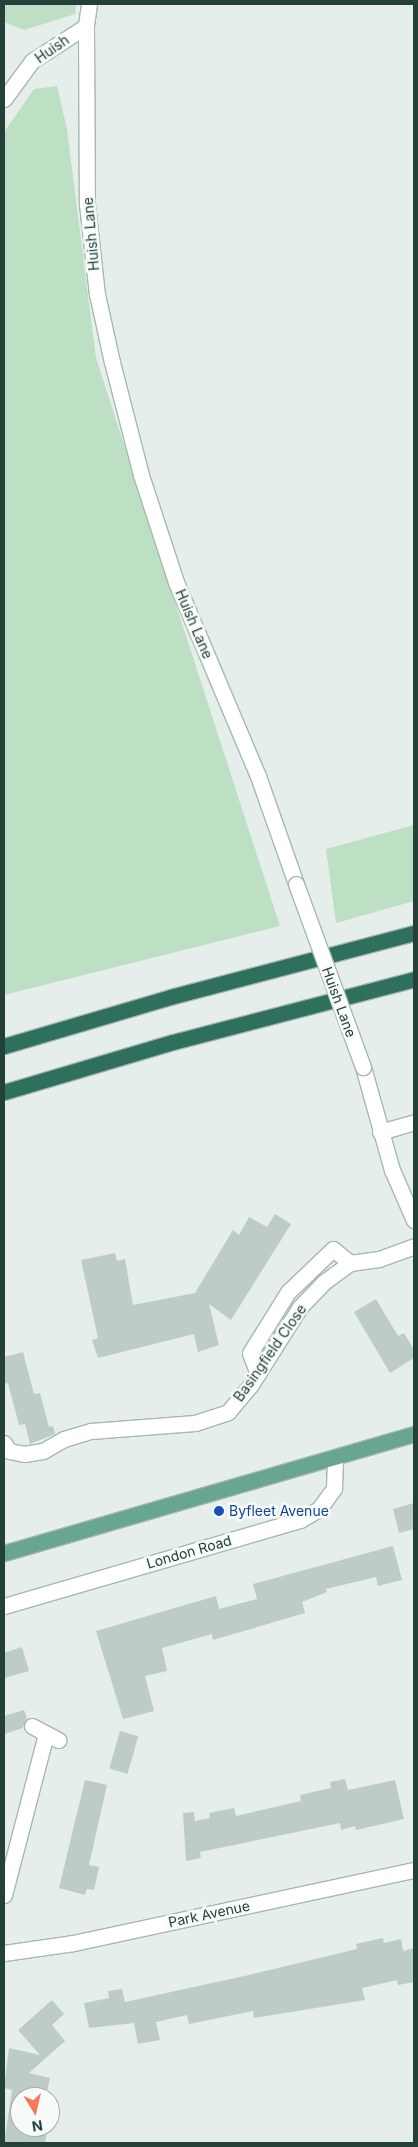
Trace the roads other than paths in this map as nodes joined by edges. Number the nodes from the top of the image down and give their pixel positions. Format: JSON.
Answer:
{"nodes":[{"id":1,"x":89,"y":4,"type":"edge"},
{"id":2,"x":86,"y":26,"type":"junction"},
{"id":3,"x":4,"y":99,"type":"edge"},
{"id":4,"x":414,"y":933,"type":"edge"},
{"id":5,"x":414,"y":979,"type":"edge"},
{"id":6,"x":4,"y":1046,"type":"edge"},
{"id":7,"x":4,"y":1092,"type":"edge"},
{"id":8,"x":414,"y":1122,"type":"edge"},
{"id":9,"x":380,"y":1132,"type":"junction"},
{"id":10,"x":414,"y":1220,"type":"edge"},
{"id":11,"x":414,"y":1246,"type":"edge"},
{"id":12,"x":350,"y":1263,"type":"junction"},
{"id":13,"x":258,"y":1374,"type":"junction"},
{"id":14,"x":414,"y":1434,"type":"edge"},
{"id":15,"x":4,"y":1443,"type":"edge"},
{"id":16,"x":335,"y":1459,"type":"junction"},
{"id":17,"x":4,"y":1553,"type":"edge"},
{"id":18,"x":4,"y":1606,"type":"edge"},
{"id":19,"x":32,"y":1726,"type":"dead end"},
{"id":20,"x":414,"y":1870,"type":"edge"},
{"id":21,"x":4,"y":1895,"type":"edge"},
{"id":22,"x":4,"y":1953,"type":"edge"}],
"edges":[{"from":1,"to":2,"type":"street","name":"Huish Lane"},
{"from":2,"to":3,"type":"street","name":"Huish"},
{"from":2,"to":9,"type":"street","name":"Huish Lane","bridge":true},
{"from":4,"to":6,"type":"highway"},
{"from":5,"to":7,"type":"highway"},
{"from":8,"to":9,"type":"street"},
{"from":9,"to":10,"type":"street","name":"Huish Lane"},
{"from":11,"to":12,"type":"street"},
{"from":12,"to":13,"type":"street","name":"Basingfield Close"},
{"from":12,"to":13,"type":"street"},
{"from":13,"to":15,"type":"street","name":"Basingfield Close"},
{"from":14,"to":16,"type":"main road"},
{"from":16,"to":17,"type":"main road"},
{"from":16,"to":18,"type":"street","name":"London Road"},
{"from":19,"to":21,"type":"street"},
{"from":20,"to":22,"type":"street","name":"Park Avenue"}]}
